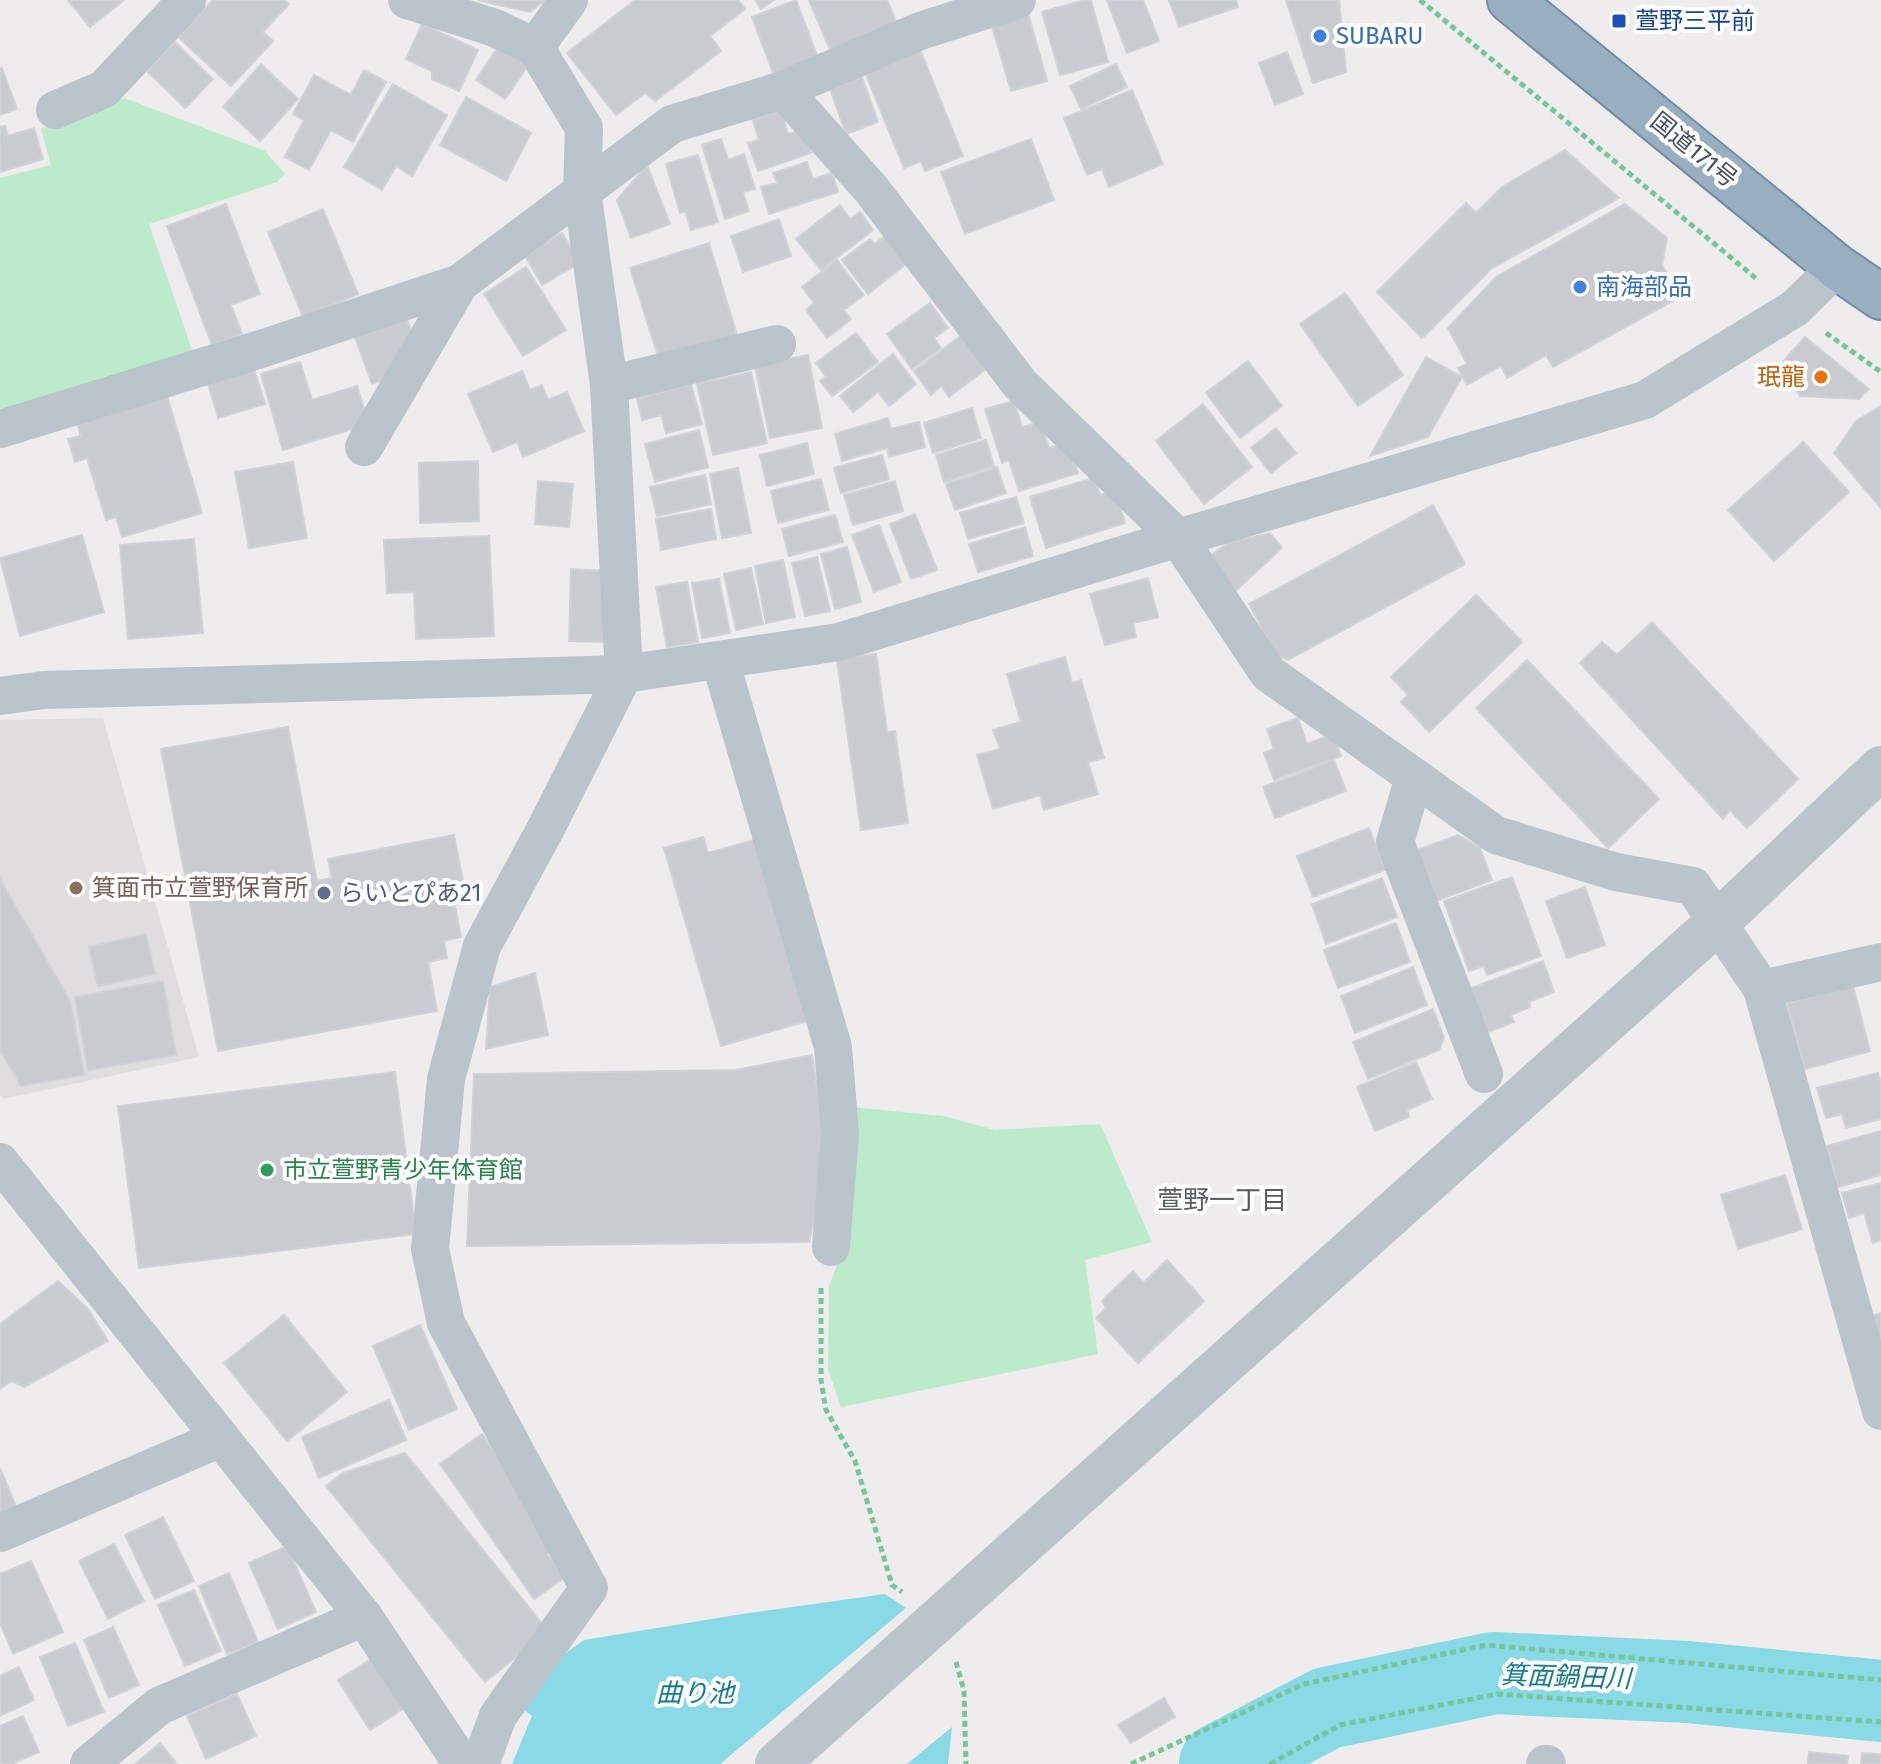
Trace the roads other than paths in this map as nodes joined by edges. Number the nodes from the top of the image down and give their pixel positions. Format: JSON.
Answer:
{"nodes":[{"id":1,"x":187,"y":0,"type":"edge"},
{"id":2,"x":407,"y":0,"type":"edge"},
{"id":3,"x":569,"y":0,"type":"edge"},
{"id":4,"x":1017,"y":0,"type":"edge"},
{"id":5,"x":1510,"y":0,"type":"edge"},
{"id":6,"x":535,"y":47,"type":"junction"},
{"id":7,"x":783,"y":90,"type":"junction"},
{"id":8,"x":55,"y":110,"type":"dead end"},
{"id":9,"x":582,"y":191,"type":"junction"},
{"id":10,"x":1837,"y":267,"type":"junction"},
{"id":11,"x":460,"y":283,"type":"junction"},
{"id":12,"x":1881,"y":297,"type":"edge"},
{"id":13,"x":777,"y":344,"type":"dead end"},
{"id":14,"x":609,"y":385,"type":"junction"},
{"id":15,"x":0,"y":429,"type":"edge"},
{"id":16,"x":364,"y":447,"type":"dead end"},
{"id":17,"x":1178,"y":538,"type":"junction"},
{"id":18,"x":720,"y":660,"type":"junction"},
{"id":19,"x":624,"y":674,"type":"junction"},
{"id":20,"x":0,"y":696,"type":"edge"},
{"id":21,"x":1881,"y":768,"type":"edge"},
{"id":22,"x":1414,"y":777,"type":"junction"},
{"id":23,"x":1718,"y":922,"type":"junction"},
{"id":24,"x":1881,"y":962,"type":"edge"},
{"id":25,"x":1762,"y":989,"type":"junction"},
{"id":26,"x":1484,"y":1074,"type":"dead end"},
{"id":27,"x":0,"y":1162,"type":"edge"},
{"id":28,"x":831,"y":1247,"type":"road end"},
{"id":29,"x":1881,"y":1411,"type":"edge"},
{"id":30,"x":221,"y":1438,"type":"junction"},
{"id":31,"x":0,"y":1533,"type":"edge"},
{"id":32,"x":364,"y":1617,"type":"junction"},
{"id":33,"x":89,"y":1764,"type":"edge"},
{"id":34,"x":462,"y":1764,"type":"edge"},
{"id":35,"x":480,"y":1764,"type":"edge"},
{"id":36,"x":777,"y":1764,"type":"edge"}],
"edges":[{"from":1,"to":8,"type":"street"},
{"from":2,"to":6,"type":"street"},
{"from":3,"to":6,"type":"street"},
{"from":4,"to":7,"type":"street"},
{"from":5,"to":10,"type":"highway","name":"国道171号"},
{"from":6,"to":9,"type":"street"},
{"from":7,"to":9,"type":"street"},
{"from":7,"to":17,"type":"street"},
{"from":9,"to":11,"type":"street"},
{"from":9,"to":14,"type":"street"},
{"from":10,"to":12,"type":"highway","name":"国道171号"},
{"from":10,"to":17,"type":"street"},
{"from":11,"to":15,"type":"street"},
{"from":11,"to":16,"type":"street"},
{"from":13,"to":14,"type":"street"},
{"from":14,"to":19,"type":"street"},
{"from":17,"to":18,"type":"street"},
{"from":17,"to":22,"type":"street"},
{"from":18,"to":19,"type":"street"},
{"from":18,"to":28,"type":"street"},
{"from":19,"to":20,"type":"street"},
{"from":19,"to":35,"type":"street"},
{"from":21,"to":23,"type":"street"},
{"from":22,"to":23,"type":"street"},
{"from":22,"to":26,"type":"street"},
{"from":23,"to":25,"type":"street"},
{"from":23,"to":36,"type":"street"},
{"from":24,"to":25,"type":"street"},
{"from":25,"to":29,"type":"street"},
{"from":27,"to":30,"type":"street"},
{"from":30,"to":31,"type":"street"},
{"from":30,"to":32,"type":"street"},
{"from":32,"to":33,"type":"street"},
{"from":32,"to":34,"type":"street"}]}
